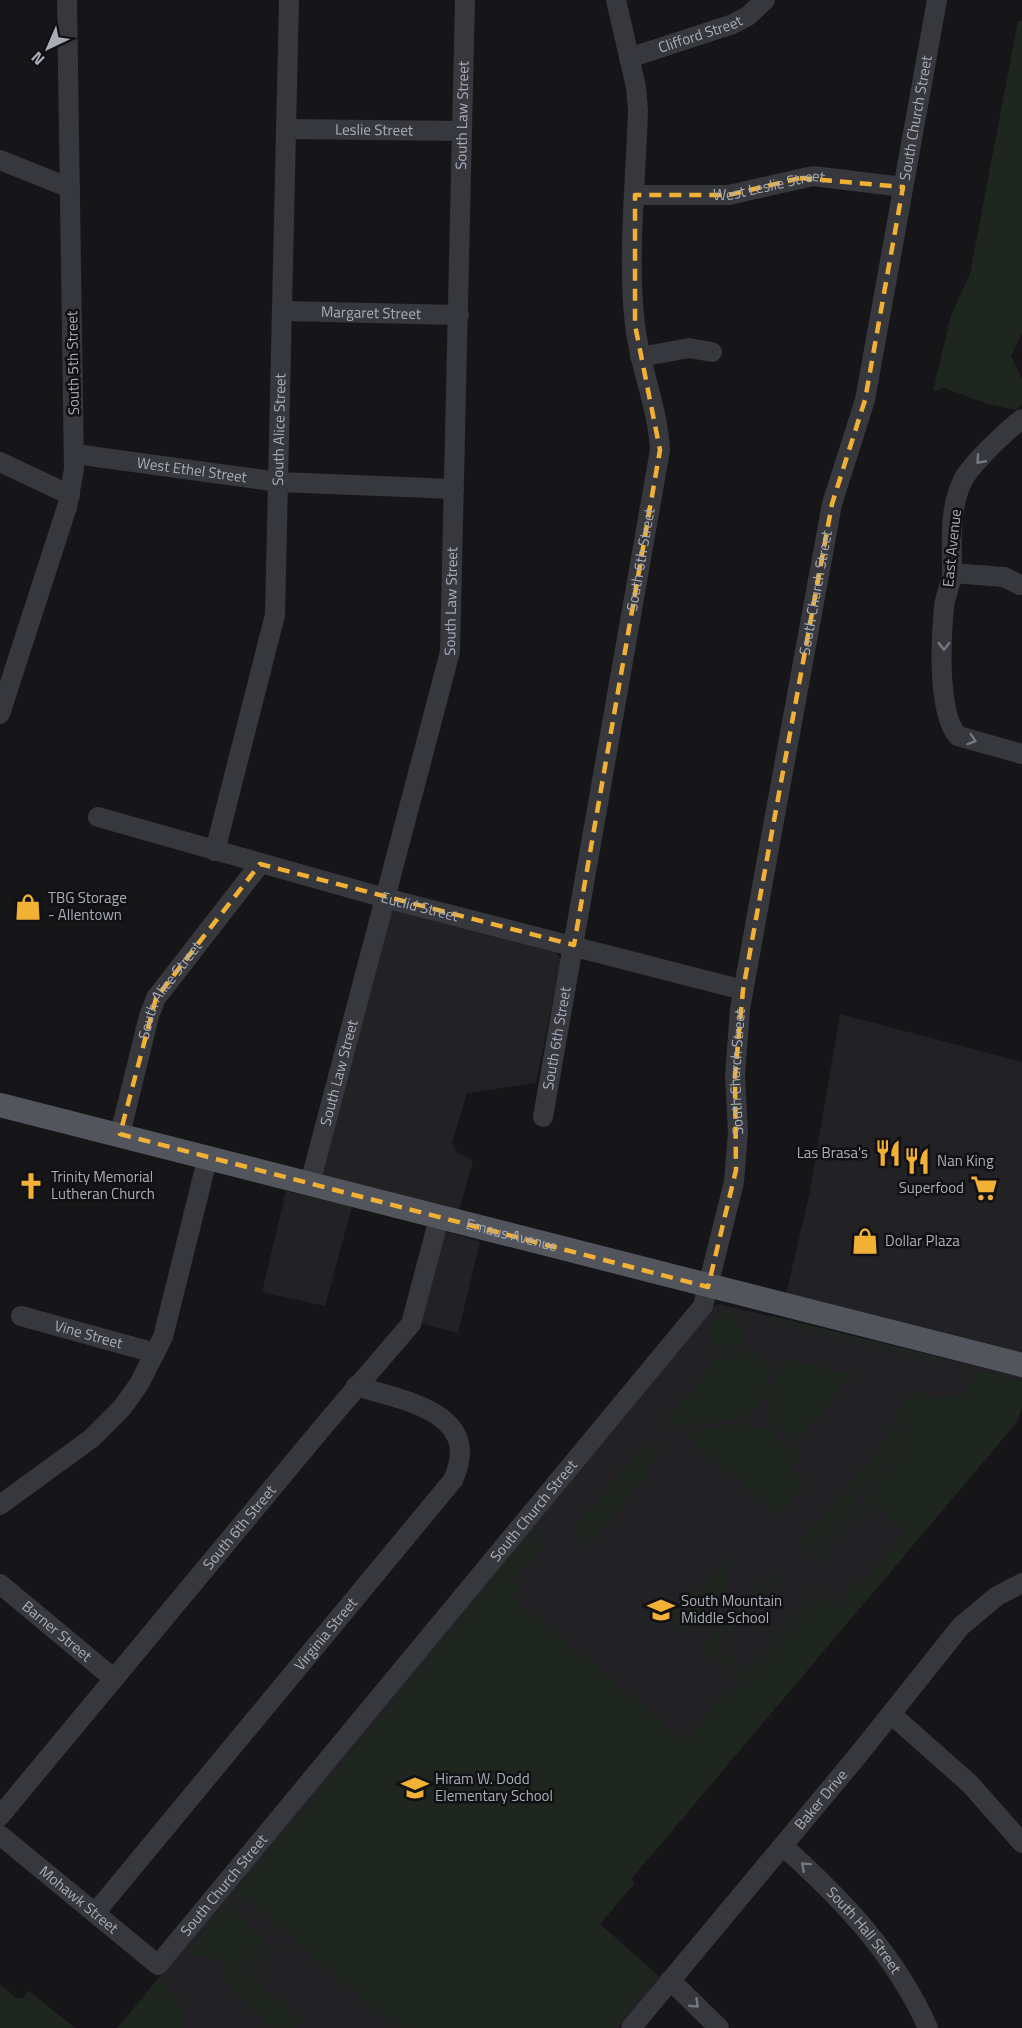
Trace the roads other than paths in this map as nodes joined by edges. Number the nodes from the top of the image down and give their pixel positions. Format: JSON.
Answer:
{"nodes":[{"id":1,"x":67,"y":0,"type":"edge"},
{"id":2,"x":289,"y":0,"type":"edge"},
{"id":3,"x":465,"y":0,"type":"edge"},
{"id":4,"x":616,"y":0,"type":"edge"},
{"id":5,"x":765,"y":0,"type":"edge"},
{"id":6,"x":937,"y":0,"type":"edge"},
{"id":7,"x":629,"y":58,"type":"junction"},
{"id":8,"x":287,"y":129,"type":"junction"},
{"id":9,"x":462,"y":131,"type":"junction"},
{"id":10,"x":0,"y":160,"type":"edge"},
{"id":11,"x":903,"y":187,"type":"junction"},
{"id":12,"x":70,"y":188,"type":"junction"},
{"id":13,"x":635,"y":195,"type":"junction"},
{"id":14,"x":283,"y":311,"type":"junction"},
{"id":15,"x":459,"y":315,"type":"junction"},
{"id":16,"x":712,"y":352,"type":"dead end"},
{"id":17,"x":640,"y":357,"type":"junction"},
{"id":18,"x":1022,"y":420,"type":"edge"},
{"id":19,"x":75,"y":454,"type":"junction"},
{"id":20,"x":0,"y":462,"type":"edge"},
{"id":21,"x":279,"y":483,"type":"junction"},
{"id":22,"x":454,"y":489,"type":"junction"},
{"id":23,"x":70,"y":495,"type":"junction"},
{"id":24,"x":952,"y":573,"type":"junction"},
{"id":25,"x":1020,"y":585,"type":"dead end"},
{"id":26,"x":0,"y":714,"type":"edge"},
{"id":27,"x":1022,"y":754,"type":"edge"},
{"id":28,"x":98,"y":817,"type":"dead end"},
{"id":29,"x":216,"y":851,"type":"junction"},
{"id":30,"x":260,"y":864,"type":"junction"},
{"id":31,"x":385,"y":898,"type":"junction"},
{"id":32,"x":574,"y":945,"type":"junction"},
{"id":33,"x":743,"y":990,"type":"junction"},
{"id":34,"x":0,"y":1106,"type":"edge"},
{"id":35,"x":543,"y":1118,"type":"dead end"},
{"id":36,"x":120,"y":1134,"type":"junction"},
{"id":37,"x":208,"y":1156,"type":"junction"},
{"id":38,"x":310,"y":1183,"type":"junction"},
{"id":39,"x":439,"y":1218,"type":"junction"},
{"id":40,"x":708,"y":1287,"type":"junction"},
{"id":41,"x":21,"y":1316,"type":"dead end"},
{"id":42,"x":156,"y":1353,"type":"junction"},
{"id":43,"x":1022,"y":1365,"type":"edge"},
{"id":44,"x":356,"y":1386,"type":"junction"},
{"id":45,"x":0,"y":1505,"type":"edge"},
{"id":46,"x":0,"y":1584,"type":"edge"},
{"id":47,"x":1022,"y":1584,"type":"edge"},
{"id":48,"x":113,"y":1678,"type":"junction"},
{"id":49,"x":891,"y":1715,"type":"junction"},
{"id":50,"x":0,"y":1816,"type":"edge"},
{"id":51,"x":1016,"y":1821,"type":"edge"},
{"id":52,"x":0,"y":1834,"type":"edge"},
{"id":53,"x":1022,"y":1843,"type":"edge"},
{"id":54,"x":783,"y":1846,"type":"junction"},
{"id":55,"x":95,"y":1913,"type":"junction"},
{"id":56,"x":158,"y":1965,"type":"joint"},
{"id":57,"x":670,"y":1980,"type":"junction"},
{"id":58,"x":631,"y":2028,"type":"edge"},
{"id":59,"x":719,"y":2028,"type":"edge"},
{"id":60,"x":928,"y":2028,"type":"edge"}],
"edges":[{"from":1,"to":12,"type":"street","name":"South 5th Street"},
{"from":2,"to":8,"type":"street","name":"South Alice Street"},
{"from":3,"to":9,"type":"street","name":"South Law Street"},
{"from":4,"to":7,"type":"street","name":"South 6th Street"},
{"from":5,"to":7,"type":"street","name":"Clifford Street"},
{"from":6,"to":11,"type":"street","name":"South Church Street"},
{"from":7,"to":13,"type":"street","name":"South 6th Street"},
{"from":8,"to":9,"type":"street","name":"Leslie Street"},
{"from":8,"to":14,"type":"street","name":"South Alice Street"},
{"from":9,"to":15,"type":"street","name":"South Law Street"},
{"from":10,"to":12,"type":"street"},
{"from":11,"to":13,"type":"street","name":"West Leslie Street"},
{"from":11,"to":33,"type":"street","name":"South Church Street"},
{"from":12,"to":19,"type":"street","name":"South 5th Street"},
{"from":13,"to":17,"type":"street","name":"South 6th Street"},
{"from":14,"to":15,"type":"street","name":"Margaret Street"},
{"from":14,"to":21,"type":"street","name":"South Alice Street"},
{"from":15,"to":22,"type":"street","name":"South Law Street"},
{"from":16,"to":17,"type":"street"},
{"from":17,"to":32,"type":"street","name":"South 6th Street"},
{"from":18,"to":24,"type":"street","name":"East Avenue","one_way":true},
{"from":19,"to":21,"type":"street","name":"West Ethel Street"},
{"from":19,"to":23,"type":"street","name":"South 5th Street"},
{"from":20,"to":23,"type":"street"},
{"from":21,"to":22,"type":"street","name":"West Ethel Street"},
{"from":21,"to":29,"type":"street","name":"South Alice Street"},
{"from":22,"to":31,"type":"street","name":"South Law Street"},
{"from":23,"to":26,"type":"street","name":"South 5th Street"},
{"from":24,"to":25,"type":"street"},
{"from":24,"to":27,"type":"street","name":"East Avenue","one_way":true},
{"from":28,"to":29,"type":"street","name":"Euclid Street"},
{"from":29,"to":30,"type":"street","name":"Euclid Street"},
{"from":30,"to":31,"type":"street","name":"Euclid Street"},
{"from":30,"to":36,"type":"street","name":"South Alice Street"},
{"from":31,"to":32,"type":"street","name":"Euclid Street"},
{"from":31,"to":38,"type":"street","name":"South Law Street"},
{"from":32,"to":33,"type":"street","name":"Euclid Street"},
{"from":32,"to":35,"type":"street","name":"South 6th Street"},
{"from":33,"to":40,"type":"street","name":"South Church Street"},
{"from":34,"to":36,"type":"main road","name":"Emaus Avenue"},
{"from":36,"to":37,"type":"main road","name":"Emaus Avenue"},
{"from":37,"to":38,"type":"main road","name":"Emaus Avenue"},
{"from":37,"to":42,"type":"street"},
{"from":38,"to":39,"type":"main road","name":"Emaus Avenue"},
{"from":39,"to":40,"type":"main road","name":"Emaus Avenue"},
{"from":39,"to":44,"type":"street","name":"South 6th Street"},
{"from":40,"to":43,"type":"main road","name":"Emaus Avenue"},
{"from":40,"to":56,"type":"street","name":"South Church Street"},
{"from":41,"to":42,"type":"street","name":"Vine Street"},
{"from":42,"to":45,"type":"street"},
{"from":44,"to":48,"type":"street","name":"South 6th Street"},
{"from":44,"to":55,"type":"street","name":"Virginia Street"},
{"from":46,"to":48,"type":"street","name":"Barner Street"},
{"from":47,"to":49,"type":"street","name":"Baker Drive"},
{"from":48,"to":50,"type":"street","name":"South 6th Street"},
{"from":49,"to":51,"type":"street"},
{"from":49,"to":54,"type":"street","name":"Baker Drive"},
{"from":51,"to":53,"type":"street"},
{"from":52,"to":55,"type":"street","name":"Mohawk Street"},
{"from":54,"to":57,"type":"street","name":"Baker Drive"},
{"from":60,"to":54,"type":"street","name":"South Hall Street","one_way":true},
{"from":55,"to":56,"type":"street","name":"Mohawk Street"},
{"from":57,"to":58,"type":"street","name":"Baker Drive"},
{"from":57,"to":59,"type":"street","one_way":true}]}
